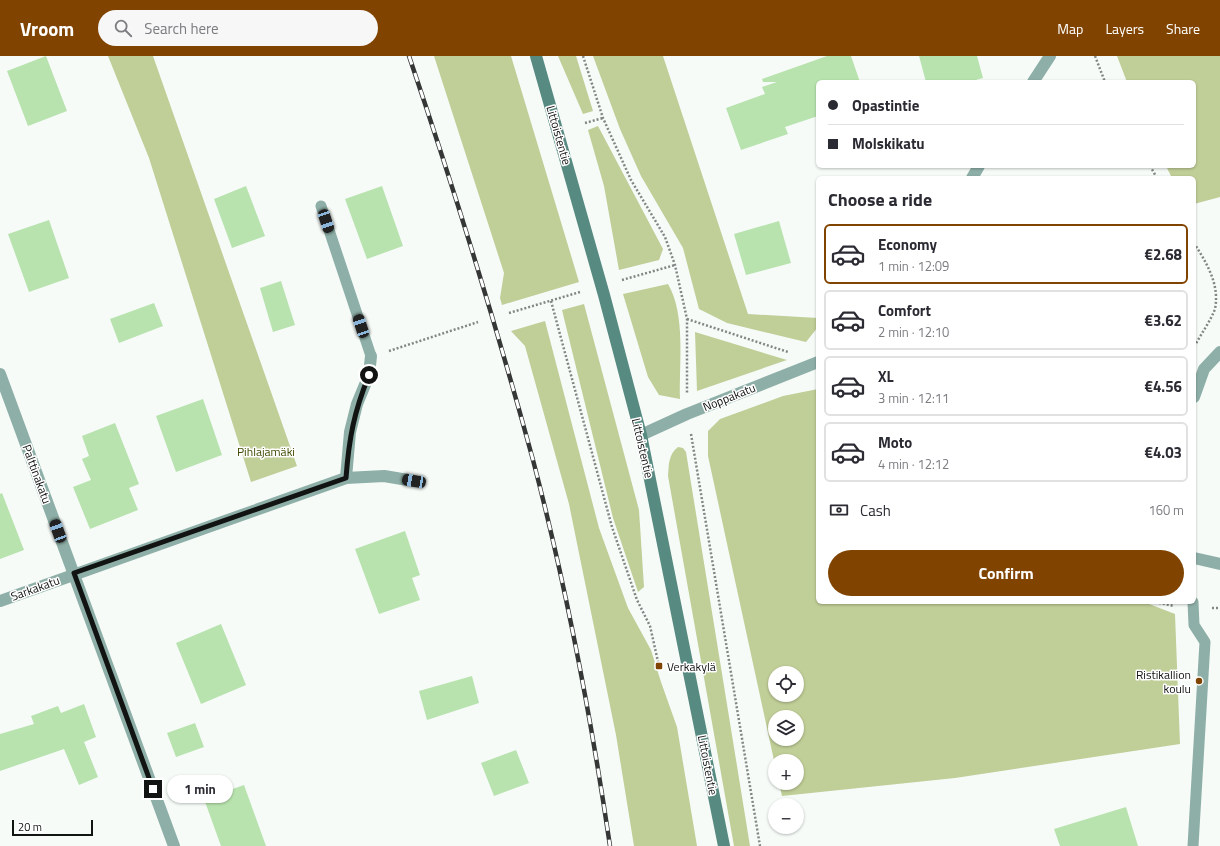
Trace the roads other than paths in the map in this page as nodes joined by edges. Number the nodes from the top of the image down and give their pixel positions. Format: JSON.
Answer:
{"nodes":[{"id":1,"x":536,"y":56,"type":"edge"},
{"id":2,"x":1050,"y":56,"type":"edge"},
{"id":3,"x":1034,"y":80,"type":"edge"},
{"id":4,"x":322,"y":206,"type":"dead end"},
{"id":5,"x":1220,"y":352,"type":"edge"},
{"id":6,"x":371,"y":356,"type":"joint"},
{"id":7,"x":816,"y":363,"type":"edge"},
{"id":8,"x":0,"y":374,"type":"edge"},
{"id":9,"x":1196,"y":391,"type":"edge"},
{"id":10,"x":641,"y":435,"type":"junction"},
{"id":11,"x":346,"y":478,"type":"junction"},
{"id":12,"x":414,"y":481,"type":"dead end"},
{"id":13,"x":1196,"y":558,"type":"edge"},
{"id":14,"x":1220,"y":564,"type":"edge"},
{"id":15,"x":74,"y":573,"type":"junction"},
{"id":16,"x":0,"y":601,"type":"edge"},
{"id":17,"x":1193,"y":604,"type":"edge"},
{"id":18,"x":174,"y":846,"type":"edge"},
{"id":19,"x":724,"y":846,"type":"edge"},
{"id":20,"x":1193,"y":846,"type":"edge"}],
"edges":[{"from":1,"to":10,"type":"street","name":"Littoistentie"},
{"from":2,"to":3,"type":"street"},
{"from":4,"to":6,"type":"lane"},
{"from":5,"to":9,"type":"street"},
{"from":6,"to":11,"type":"street"},
{"from":7,"to":10,"type":"street","name":"Noppakatu"},
{"from":8,"to":15,"type":"street","name":"Palttinakatu"},
{"from":10,"to":19,"type":"street","name":"Littoistentie"},
{"from":11,"to":12,"type":"street","name":"Sarkakatu"},
{"from":11,"to":15,"type":"street","name":"Sarkakatu"},
{"from":13,"to":14,"type":"street"},
{"from":15,"to":16,"type":"street","name":"Sarkakatu"},
{"from":15,"to":18,"type":"street","name":"Palttinakatu"},
{"from":17,"to":20,"type":"lane"}]}
